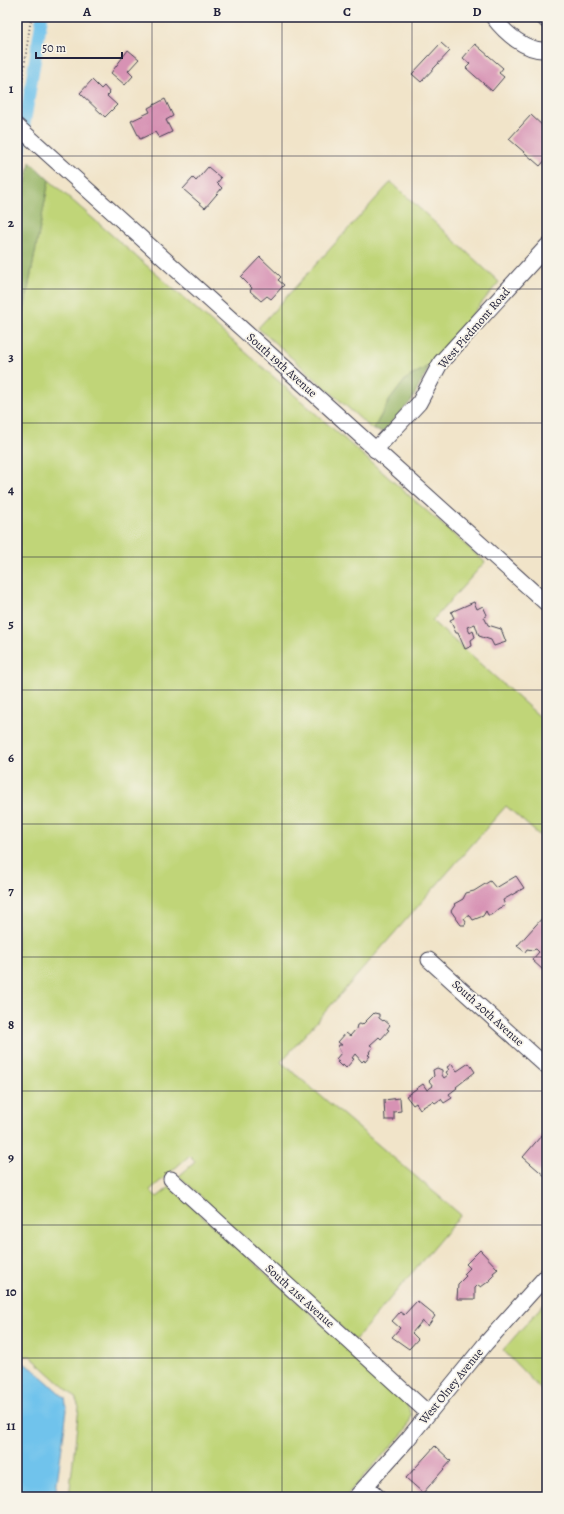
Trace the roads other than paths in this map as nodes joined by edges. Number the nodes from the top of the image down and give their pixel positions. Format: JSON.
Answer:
{"nodes":[{"id":1,"x":493,"y":17,"type":"edge"},
{"id":2,"x":543,"y":17,"type":"edge"},
{"id":3,"x":547,"y":21,"type":"edge"},
{"id":4,"x":547,"y":50,"type":"edge"},
{"id":5,"x":17,"y":126,"type":"edge"},
{"id":6,"x":547,"y":246,"type":"edge"},
{"id":7,"x":375,"y":450,"type":"junction"},
{"id":8,"x":547,"y":604,"type":"edge"},
{"id":9,"x":429,"y":960,"type":"dead end"},
{"id":10,"x":547,"y":1067,"type":"edge"},
{"id":11,"x":171,"y":1179,"type":"dead end"},
{"id":12,"x":547,"y":1275,"type":"edge"},
{"id":13,"x":428,"y":1413,"type":"junction"},
{"id":14,"x":361,"y":1492,"type":"edge"},
{"id":15,"x":378,"y":1497,"type":"edge"}],
"edges":[{"from":1,"to":4,"type":"street"},
{"from":2,"to":3,"type":"street"},
{"from":5,"to":7,"type":"street","name":"South 19th Avenue"},
{"from":6,"to":7,"type":"street","name":"West Piedmont Road"},
{"from":7,"to":8,"type":"street","name":"South 19th Avenue"},
{"from":9,"to":10,"type":"street","name":"South 20th Avenue"},
{"from":11,"to":13,"type":"street","name":"South 21st Avenue"},
{"from":12,"to":13,"type":"street","name":"West Olney Avenue"},
{"from":13,"to":14,"type":"street","name":"West Olney Avenue"},
{"from":14,"to":15,"type":"street"}]}
